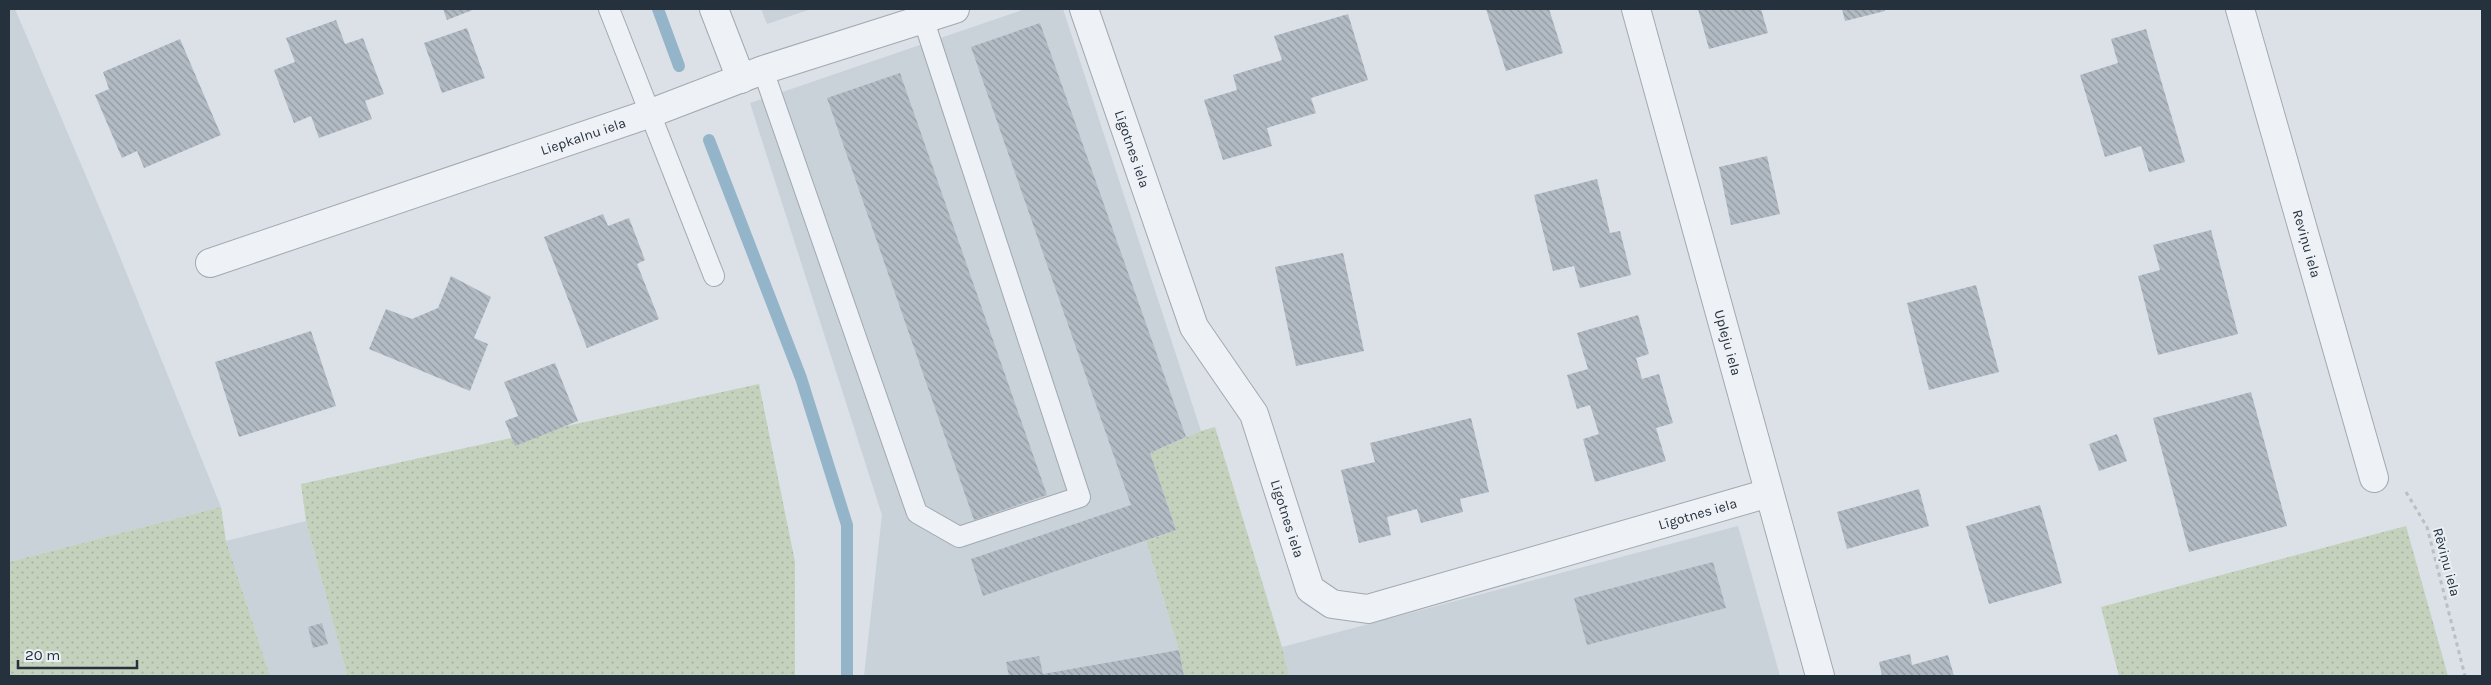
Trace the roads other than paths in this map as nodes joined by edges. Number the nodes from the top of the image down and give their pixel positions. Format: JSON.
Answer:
{"nodes":[{"id":1,"x":609,"y":9,"type":"edge"},
{"id":2,"x":714,"y":9,"type":"edge"},
{"id":3,"x":955,"y":9,"type":"edge"},
{"id":4,"x":1084,"y":9,"type":"edge"},
{"id":5,"x":1636,"y":9,"type":"edge"},
{"id":6,"x":2240,"y":9,"type":"edge"},
{"id":7,"x":922,"y":14,"type":"edge"},
{"id":8,"x":752,"y":75,"type":"junction"},
{"id":9,"x":651,"y":113,"type":"junction"},
{"id":10,"x":210,"y":264,"type":"dead end"},
{"id":11,"x":714,"y":276,"type":"dead end"},
{"id":12,"x":2374,"y":478,"type":"road end"},
{"id":13,"x":1769,"y":493,"type":"junction"},
{"id":14,"x":1820,"y":676,"type":"edge"}],
"edges":[{"from":1,"to":9,"type":"lane"},
{"from":2,"to":8,"type":"street"},
{"from":3,"to":7,"type":"street","name":"Liepkalnu iela"},
{"from":4,"to":13,"type":"street","name":"Līgotnes iela"},
{"from":5,"to":13,"type":"street","name":"Upleju iela"},
{"from":6,"to":12,"type":"street","name":"Reviņu iela"},
{"from":7,"to":8,"type":"street","name":"Liepkalnu iela"},
{"from":7,"to":8,"type":"lane"},
{"from":8,"to":9,"type":"street","name":"Liepkalnu iela"},
{"from":9,"to":10,"type":"street","name":"Liepkalnu iela"},
{"from":9,"to":11,"type":"lane"},
{"from":13,"to":14,"type":"street","name":"Upleju iela"}]}
